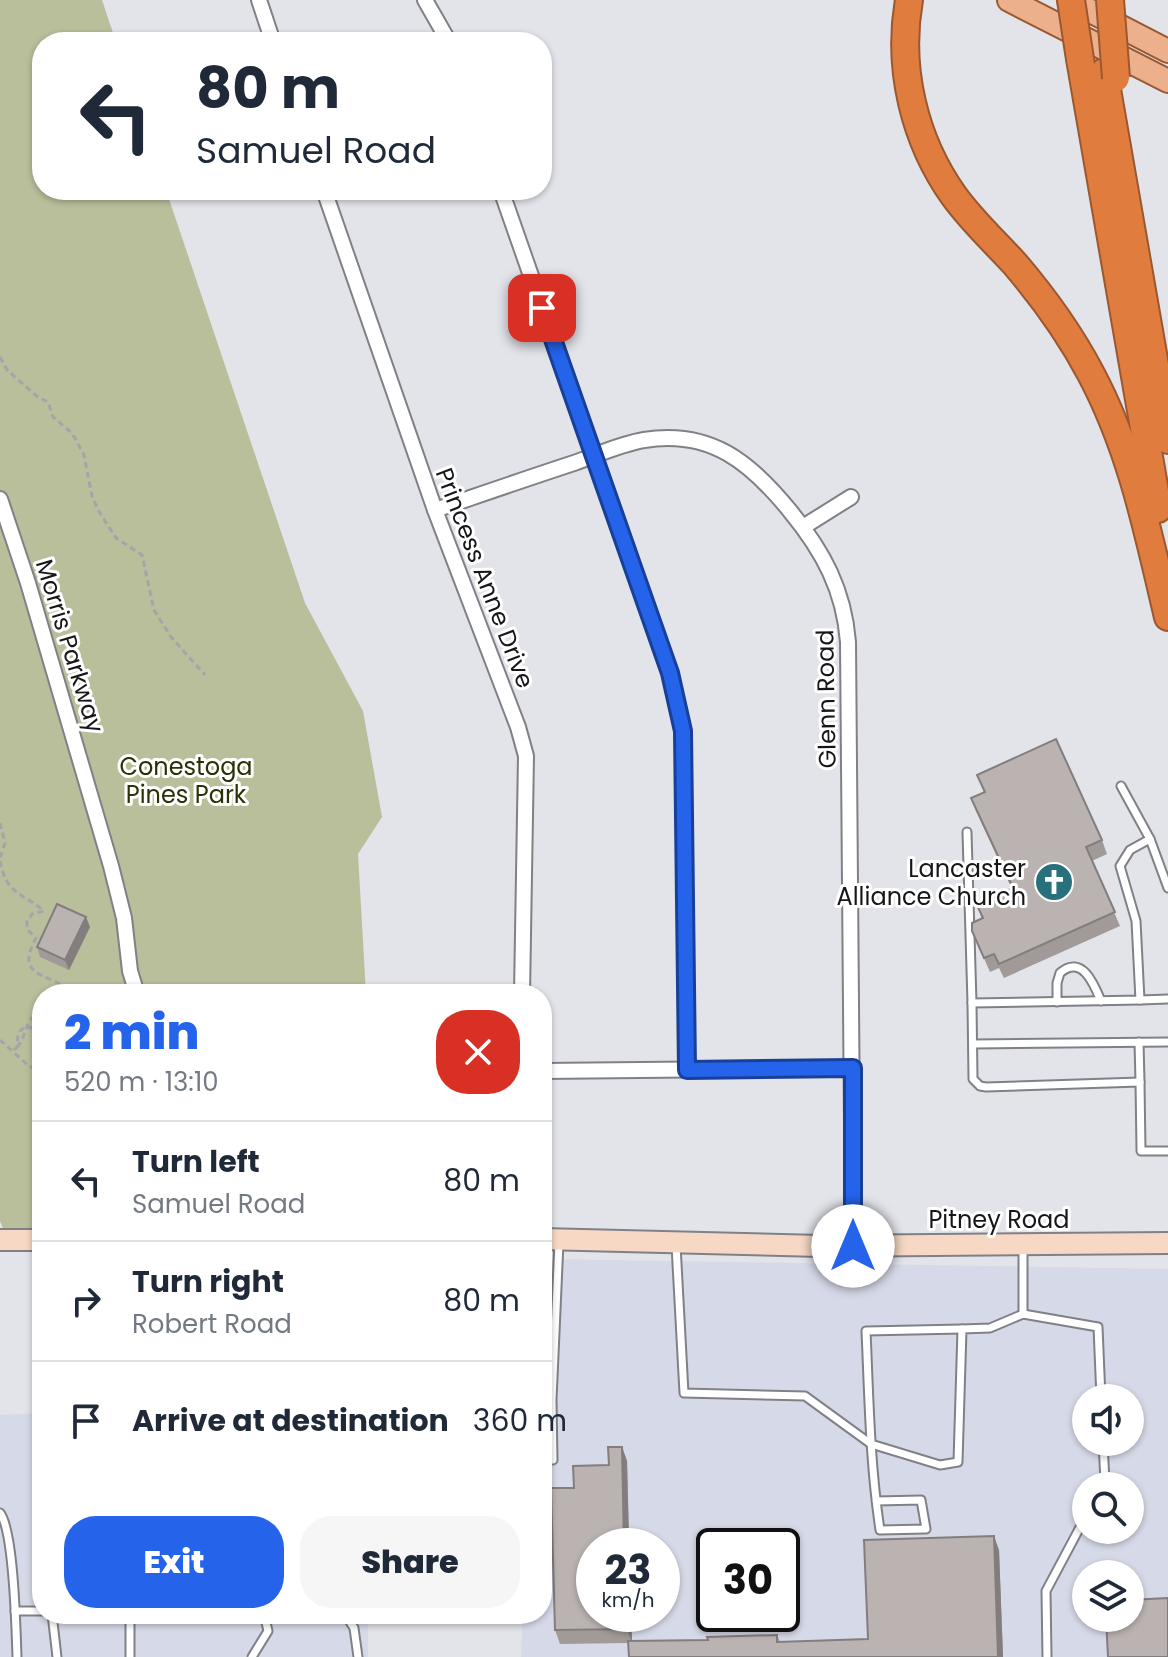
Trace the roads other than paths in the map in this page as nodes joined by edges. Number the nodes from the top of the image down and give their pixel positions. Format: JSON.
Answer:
{"nodes":[{"id":1,"x":259,"y":0,"type":"edge"},
{"id":2,"x":425,"y":0,"type":"edge"},
{"id":3,"x":909,"y":0,"type":"edge"},
{"id":4,"x":1009,"y":0,"type":"edge"},
{"id":5,"x":1070,"y":0,"type":"edge"},
{"id":6,"x":1093,"y":0,"type":"edge"},
{"id":7,"x":1110,"y":0,"type":"edge"},
{"id":8,"x":270,"y":32,"type":"edge"},
{"id":9,"x":443,"y":32,"type":"edge"},
{"id":10,"x":1168,"y":51,"type":"edge"},
{"id":11,"x":1110,"y":75,"type":"junction"},
{"id":12,"x":1168,"y":81,"type":"edge"},
{"id":13,"x":327,"y":200,"type":"edge"},
{"id":14,"x":504,"y":200,"type":"edge"},
{"id":15,"x":1168,"y":440,"type":"edge"},
{"id":16,"x":593,"y":456,"type":"junction"},
{"id":17,"x":851,"y":497,"type":"dead end"},
{"id":18,"x":0,"y":499,"type":"edge"},
{"id":19,"x":435,"y":510,"type":"junction"},
{"id":20,"x":803,"y":527,"type":"junction"},
{"id":21,"x":1168,"y":571,"type":"edge"},
{"id":22,"x":1168,"y":617,"type":"edge"},
{"id":23,"x":1121,"y":786,"type":"dead end"},
{"id":24,"x":967,"y":832,"type":"dead end"},
{"id":25,"x":1150,"y":839,"type":"junction"},
{"id":26,"x":1168,"y":888,"type":"edge"},
{"id":27,"x":134,"y":984,"type":"edge"},
{"id":28,"x":522,"y":984,"type":"edge"},
{"id":29,"x":1168,"y":999,"type":"edge"},
{"id":30,"x":1140,"y":1000,"type":"junction"},
{"id":31,"x":1101,"y":1001,"type":"junction"},
{"id":32,"x":1057,"y":1002,"type":"junction"},
{"id":33,"x":972,"y":1003,"type":"junction"},
{"id":34,"x":1139,"y":1042,"type":"junction"},
{"id":35,"x":1168,"y":1042,"type":"edge"},
{"id":36,"x":973,"y":1044,"type":"junction"},
{"id":37,"x":853,"y":1068,"type":"junction"},
{"id":38,"x":687,"y":1070,"type":"junction"},
{"id":39,"x":552,"y":1071,"type":"edge"},
{"id":40,"x":1140,"y":1082,"type":"junction"},
{"id":41,"x":1168,"y":1151,"type":"edge"},
{"id":42,"x":0,"y":1240,"type":"edge"},
{"id":43,"x":32,"y":1240,"type":"edge"},
{"id":44,"x":552,"y":1240,"type":"edge"},
{"id":45,"x":676,"y":1243,"type":"junction"},
{"id":46,"x":1168,"y":1243,"type":"edge"},
{"id":47,"x":1023,"y":1245,"type":"junction"},
{"id":48,"x":853,"y":1246,"type":"junction"},
{"id":49,"x":1023,"y":1314,"type":"junction"},
{"id":50,"x":962,"y":1329,"type":"junction"},
{"id":51,"x":1100,"y":1384,"type":"edge"},
{"id":52,"x":552,"y":1400,"type":"edge"},
{"id":53,"x":871,"y":1444,"type":"junction"},
{"id":54,"x":553,"y":1460,"type":"dead end"},
{"id":55,"x":876,"y":1501,"type":"junction"},
{"id":56,"x":0,"y":1513,"type":"edge"},
{"id":57,"x":1072,"y":1542,"type":"edge"},
{"id":58,"x":15,"y":1611,"type":"junction"},
{"id":59,"x":32,"y":1611,"type":"edge"},
{"id":60,"x":53,"y":1624,"type":"edge"},
{"id":61,"x":130,"y":1624,"type":"edge"},
{"id":62,"x":266,"y":1624,"type":"edge"},
{"id":63,"x":351,"y":1624,"type":"edge"},
{"id":64,"x":17,"y":1657,"type":"edge"},
{"id":65,"x":57,"y":1657,"type":"edge"},
{"id":66,"x":130,"y":1657,"type":"edge"},
{"id":67,"x":252,"y":1657,"type":"edge"},
{"id":68,"x":358,"y":1657,"type":"edge"},
{"id":69,"x":1047,"y":1657,"type":"edge"}],
"edges":[{"from":1,"to":8,"type":"street"},
{"from":2,"to":9,"type":"street"},
{"from":3,"to":22,"type":"highway"},
{"from":4,"to":12,"type":"main road"},
{"from":5,"to":10,"type":"main road"},
{"from":5,"to":21,"type":"highway","bridge":true},
{"from":6,"to":11,"type":"highway"},
{"from":7,"to":11,"type":"highway","bridge":true},
{"from":11,"to":15,"type":"highway"},
{"from":13,"to":19,"type":"street","name":"Princess Anne Drive"},
{"from":14,"to":16,"type":"street"},
{"from":16,"to":19,"type":"street","name":"Glenn Road"},
{"from":16,"to":20,"type":"street","name":"Glenn Road"},
{"from":16,"to":38,"type":"street"},
{"from":17,"to":20,"type":"street"},
{"from":18,"to":27,"type":"street","name":"Morris Parkway"},
{"from":19,"to":28,"type":"street","name":"Princess Anne Drive"},
{"from":20,"to":37,"type":"street","name":"Glenn Road"},
{"from":23,"to":25,"type":"lane"},
{"from":24,"to":33,"type":"lane"},
{"from":25,"to":26,"type":"lane"},
{"from":25,"to":30,"type":"lane"},
{"from":29,"to":30,"type":"lane"},
{"from":30,"to":31,"type":"lane"},
{"from":31,"to":32,"type":"lane"},
{"from":31,"to":32,"type":"lane"},
{"from":32,"to":33,"type":"lane"},
{"from":33,"to":36,"type":"lane"},
{"from":34,"to":35,"type":"lane"},
{"from":34,"to":36,"type":"lane"},
{"from":34,"to":40,"type":"lane"},
{"from":36,"to":40,"type":"lane"},
{"from":37,"to":38,"type":"street"},
{"from":37,"to":48,"type":"street","name":"Glenn Road"},
{"from":38,"to":39,"type":"street"},
{"from":40,"to":41,"type":"lane"},
{"from":42,"to":43,"type":"main road"},
{"from":44,"to":45,"type":"main road","name":"Pitney Road"},
{"from":45,"to":48,"type":"main road","name":"Pitney Road"},
{"from":45,"to":53,"type":"lane"},
{"from":46,"to":47,"type":"main road","name":"Pitney Road"},
{"from":47,"to":48,"type":"main road","name":"Pitney Road"},
{"from":47,"to":49,"type":"lane"},
{"from":49,"to":50,"type":"lane"},
{"from":49,"to":51,"type":"lane"},
{"from":50,"to":53,"type":"lane"},
{"from":50,"to":53,"type":"lane"},
{"from":52,"to":54,"type":"lane"},
{"from":53,"to":55,"type":"lane"},
{"from":55,"to":55,"type":"lane"},
{"from":56,"to":58,"type":"lane"},
{"from":57,"to":69,"type":"lane"},
{"from":58,"to":59,"type":"lane"},
{"from":58,"to":64,"type":"lane"},
{"from":60,"to":65,"type":"lane"},
{"from":61,"to":66,"type":"lane"},
{"from":62,"to":67,"type":"lane"},
{"from":63,"to":68,"type":"lane"}]}
